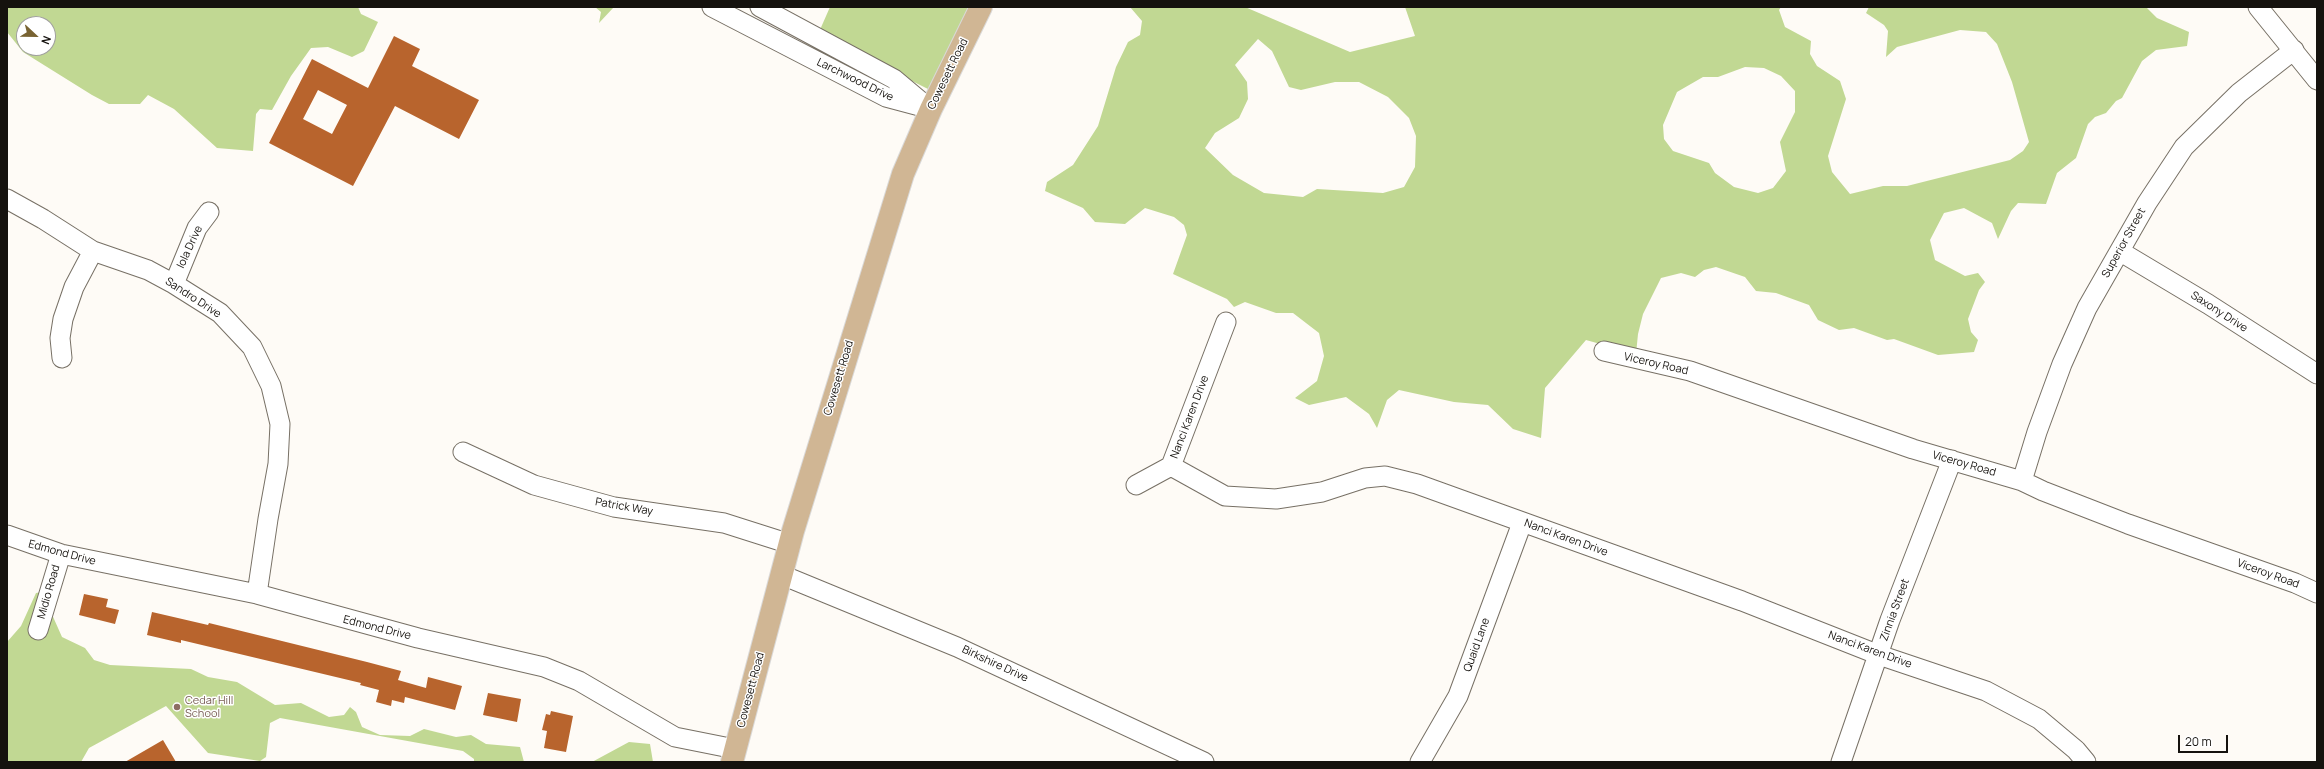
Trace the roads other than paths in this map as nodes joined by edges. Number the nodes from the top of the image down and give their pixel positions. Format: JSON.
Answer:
{"nodes":[{"id":1,"x":712,"y":7,"type":"edge"},
{"id":2,"x":760,"y":7,"type":"edge"},
{"id":3,"x":981,"y":7,"type":"edge"},
{"id":4,"x":2258,"y":7,"type":"edge"},
{"id":5,"x":2294,"y":50,"type":"junction"},
{"id":6,"x":2317,"y":80,"type":"edge"},
{"id":7,"x":931,"y":109,"type":"junction"},
{"id":8,"x":7,"y":199,"type":"edge"},
{"id":9,"x":209,"y":212,"type":"dead end"},
{"id":10,"x":93,"y":251,"type":"junction"},
{"id":11,"x":2121,"y":252,"type":"junction"},
{"id":12,"x":174,"y":284,"type":"junction"},
{"id":13,"x":1226,"y":322,"type":"dead end"},
{"id":14,"x":1604,"y":351,"type":"dead end"},
{"id":15,"x":62,"y":358,"type":"dead end"},
{"id":16,"x":2317,"y":374,"type":"edge"},
{"id":17,"x":463,"y":452,"type":"dead end"},
{"id":18,"x":1952,"y":460,"type":"junction"},
{"id":19,"x":1171,"y":466,"type":"junction"},
{"id":20,"x":2022,"y":481,"type":"junction"},
{"id":21,"x":1136,"y":484,"type":"dead end"},
{"id":22,"x":1522,"y":523,"type":"junction"},
{"id":23,"x":7,"y":535,"type":"edge"},
{"id":24,"x":790,"y":544,"type":"junction"},
{"id":25,"x":60,"y":554,"type":"junction"},
{"id":26,"x":782,"y":575,"type":"junction"},
{"id":27,"x":2317,"y":593,"type":"edge"},
{"id":28,"x":257,"y":594,"type":"junction"},
{"id":29,"x":38,"y":630,"type":"dead end"},
{"id":30,"x":1879,"y":655,"type":"junction"},
{"id":31,"x":734,"y":756,"type":"edge"},
{"id":32,"x":1204,"y":762,"type":"edge"},
{"id":33,"x":1420,"y":762,"type":"edge"},
{"id":34,"x":1841,"y":762,"type":"edge"},
{"id":35,"x":2086,"y":762,"type":"edge"}],
"edges":[{"from":1,"to":7,"type":"street","name":"Larchwood Drive"},
{"from":2,"to":7,"type":"street","name":"Larchwood Drive"},
{"from":3,"to":7,"type":"main road","name":"Cowesett Road"},
{"from":4,"to":5,"type":"street"},
{"from":5,"to":6,"type":"street"},
{"from":5,"to":11,"type":"street","name":"Superior Street"},
{"from":7,"to":24,"type":"main road","name":"Cowesett Road"},
{"from":8,"to":10,"type":"street","name":"Sandro Drive"},
{"from":9,"to":12,"type":"street","name":"Iola Drive"},
{"from":10,"to":12,"type":"street","name":"Sandro Drive"},
{"from":10,"to":15,"type":"street"},
{"from":11,"to":16,"type":"street","name":"Saxony Drive"},
{"from":11,"to":20,"type":"street","name":"Superior Street"},
{"from":12,"to":28,"type":"street","name":"Sandro Drive"},
{"from":13,"to":19,"type":"street","name":"Nanci Karen Drive"},
{"from":14,"to":18,"type":"street","name":"Viceroy Road"},
{"from":17,"to":24,"type":"street","name":"Patrick Way"},
{"from":18,"to":20,"type":"street","name":"Viceroy Road"},
{"from":18,"to":30,"type":"street","name":"Zinnia Street"},
{"from":19,"to":21,"type":"street"},
{"from":19,"to":22,"type":"street","name":"Nanci Karen Drive"},
{"from":20,"to":27,"type":"street","name":"Viceroy Road"},
{"from":22,"to":30,"type":"street","name":"Nanci Karen Drive"},
{"from":22,"to":33,"type":"street","name":"Quaid Lane"},
{"from":23,"to":25,"type":"street","name":"Edmond Drive"},
{"from":24,"to":26,"type":"main road","name":"Cowesett Road"},
{"from":25,"to":28,"type":"street","name":"Edmond Drive"},
{"from":25,"to":29,"type":"street","name":"Midio Road"},
{"from":26,"to":31,"type":"main road","name":"Cowesett Road"},
{"from":26,"to":32,"type":"street","name":"Birkshire Drive"},
{"from":28,"to":31,"type":"street","name":"Edmond Drive"},
{"from":30,"to":34,"type":"street","name":"Zinnia Street"},
{"from":30,"to":35,"type":"street","name":"Nanci Karen Drive"}]}
